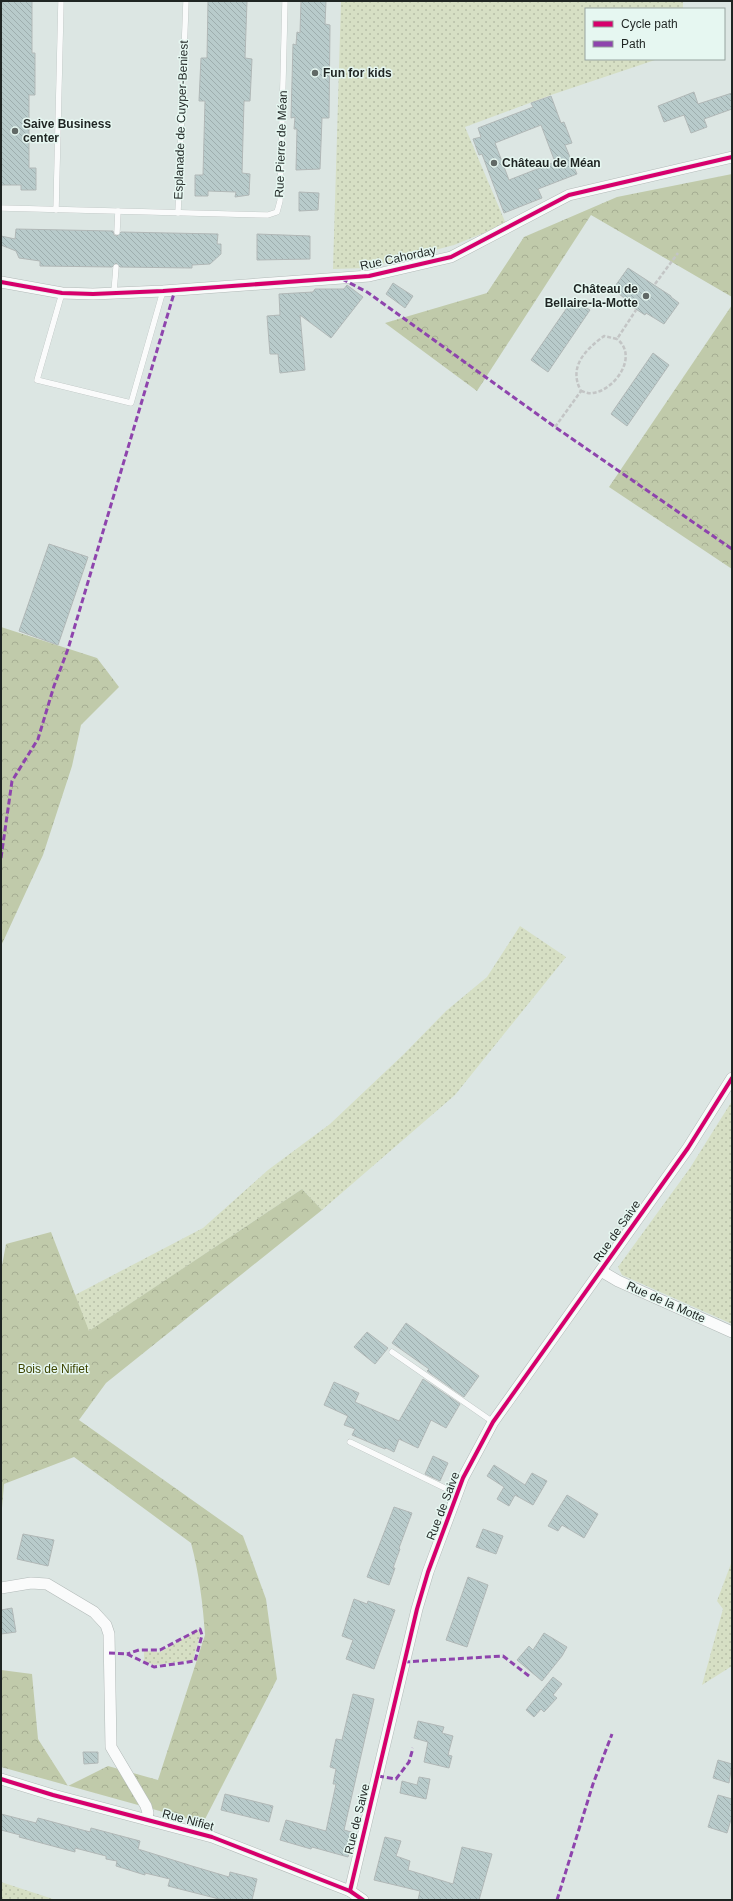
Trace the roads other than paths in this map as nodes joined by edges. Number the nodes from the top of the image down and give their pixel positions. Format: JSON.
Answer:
{"nodes":[{"id":1,"x":61,"y":1,"type":"edge"},
{"id":2,"x":186,"y":1,"type":"edge"},
{"id":3,"x":285,"y":1,"type":"edge"},
{"id":4,"x":732,"y":157,"type":"edge"},
{"id":5,"x":1,"y":208,"type":"edge"},
{"id":6,"x":56,"y":210,"type":"junction"},
{"id":7,"x":118,"y":211,"type":"junction"},
{"id":8,"x":178,"y":213,"type":"junction"},
{"id":9,"x":117,"y":232,"type":"dead end"},
{"id":10,"x":116,"y":267,"type":"dead end"},
{"id":11,"x":1,"y":282,"type":"edge"},
{"id":12,"x":163,"y":291,"type":"junction"},
{"id":13,"x":62,"y":292,"type":"junction"},
{"id":14,"x":114,"y":292,"type":"junction"},
{"id":15,"x":732,"y":1078,"type":"edge"},
{"id":16,"x":601,"y":1271,"type":"junction"},
{"id":17,"x":732,"y":1332,"type":"edge"},
{"id":18,"x":392,"y":1352,"type":"dead end"},
{"id":19,"x":493,"y":1422,"type":"junction"},
{"id":20,"x":350,"y":1442,"type":"dead end"},
{"id":21,"x":457,"y":1494,"type":"junction"},
{"id":22,"x":1,"y":1588,"type":"edge"},
{"id":23,"x":1,"y":1779,"type":"edge"},
{"id":24,"x":146,"y":1819,"type":"junction"},
{"id":25,"x":350,"y":1891,"type":"junction"},
{"id":26,"x":363,"y":1900,"type":"edge"}],
"edges":[{"from":1,"to":6,"type":"lane"},
{"from":2,"to":8,"type":"lane","name":"Esplanade de Cuyper-Beniest"},
{"from":3,"to":8,"type":"lane","name":"Rue Pierre de Méan"},
{"from":4,"to":12,"type":"street","name":"Rue Cahorday"},
{"from":5,"to":6,"type":"lane","name":"Esplanade de Cuyper-Beniest"},
{"from":6,"to":7,"type":"lane","name":"Esplanade de Cuyper-Beniest"},
{"from":7,"to":8,"type":"lane","name":"Esplanade de Cuyper-Beniest"},
{"from":7,"to":9,"type":"lane"},
{"from":10,"to":14,"type":"lane"},
{"from":11,"to":13,"type":"street","name":"Rue Cahorday"},
{"from":12,"to":13,"type":"lane"},
{"from":12,"to":14,"type":"street","name":"Rue Cahorday"},
{"from":13,"to":14,"type":"street","name":"Rue Cahorday"},
{"from":15,"to":16,"type":"street","name":"Rue de Saive"},
{"from":16,"to":17,"type":"street","name":"Rue de la Motte"},
{"from":16,"to":19,"type":"street","name":"Rue de Saive"},
{"from":18,"to":19,"type":"lane"},
{"from":19,"to":21,"type":"street","name":"Rue de Saive"},
{"from":20,"to":21,"type":"lane"},
{"from":21,"to":25,"type":"street","name":"Rue de Saive"},
{"from":22,"to":24,"type":"street","name":"Rue Nifiet"},
{"from":23,"to":24,"type":"street","name":"Rue Nifiet"},
{"from":24,"to":25,"type":"street","name":"Rue Nifiet"},
{"from":25,"to":26,"type":"street","name":"Rue Nifiet"}]}
